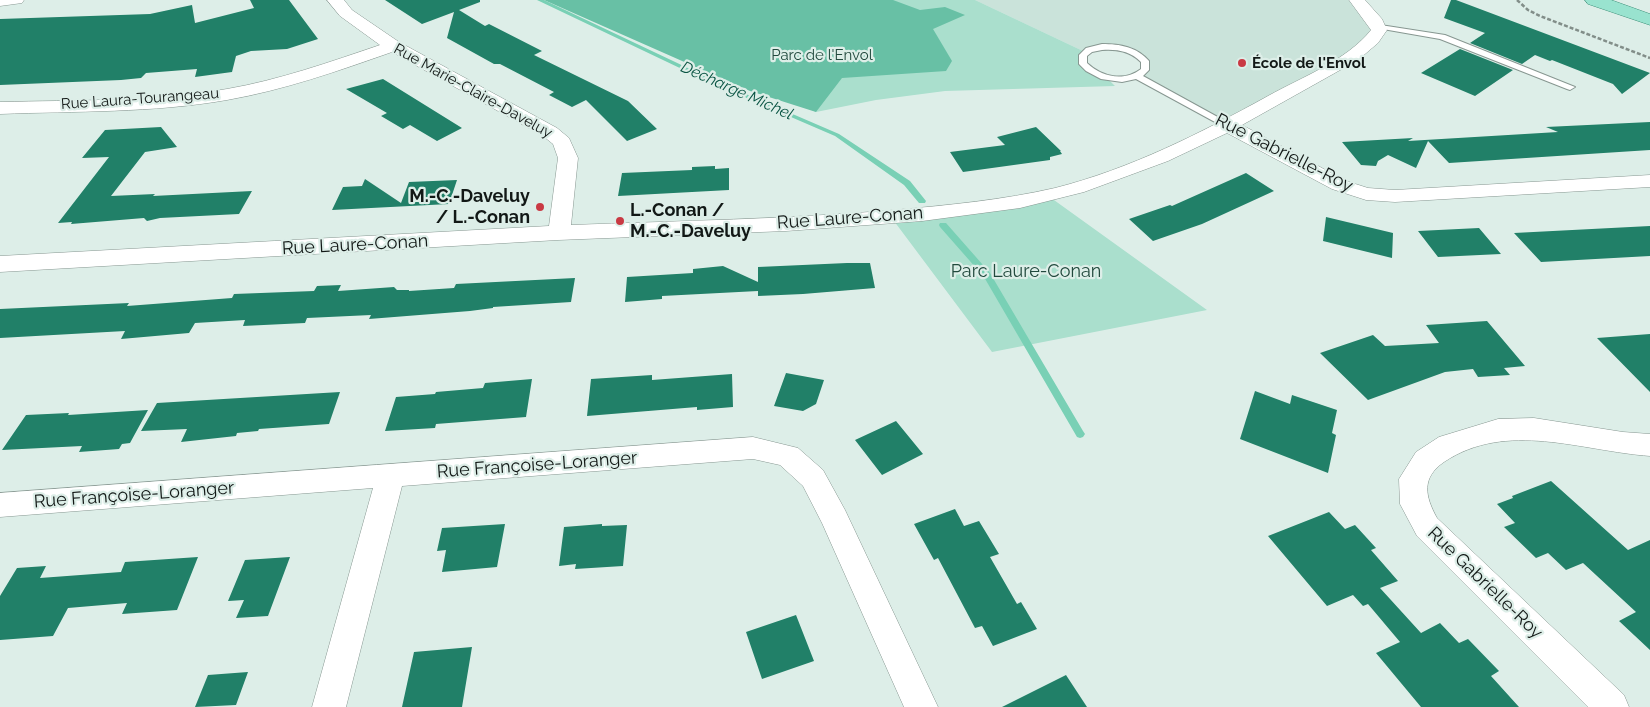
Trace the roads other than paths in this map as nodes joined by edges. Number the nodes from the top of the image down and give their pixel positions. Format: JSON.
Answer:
{"nodes":[{"id":1,"x":16,"y":0,"type":"edge"},
{"id":2,"x":335,"y":0,"type":"edge"},
{"id":3,"x":1357,"y":0,"type":"edge"},
{"id":4,"x":1594,"y":0,"type":"edge"},
{"id":5,"x":0,"y":1,"type":"edge"},
{"id":6,"x":1650,"y":20,"type":"edge"},
{"id":7,"x":1377,"y":26,"type":"junction"},
{"id":8,"x":393,"y":46,"type":"junction"},
{"id":9,"x":1137,"y":76,"type":"junction"},
{"id":10,"x":1570,"y":87,"type":"dead end"},
{"id":11,"x":0,"y":108,"type":"edge"},
{"id":12,"x":1229,"y":126,"type":"junction"},
{"id":13,"x":1650,"y":181,"type":"edge"},
{"id":14,"x":559,"y":233,"type":"junction"},
{"id":15,"x":0,"y":264,"type":"edge"},
{"id":16,"x":1650,"y":444,"type":"edge"},
{"id":17,"x":390,"y":476,"type":"junction"},
{"id":18,"x":0,"y":505,"type":"edge"},
{"id":19,"x":329,"y":707,"type":"edge"},
{"id":20,"x":921,"y":707,"type":"edge"},
{"id":21,"x":1612,"y":707,"type":"edge"}],
"edges":[{"from":1,"to":5,"type":"street"},
{"from":2,"to":8,"type":"street","name":"Rue Marie-Claire-Daveluy"},
{"from":3,"to":7,"type":"street"},
{"from":4,"to":6,"type":"main road"},
{"from":7,"to":10,"type":"lane"},
{"from":7,"to":12,"type":"street","name":"Rue Laure-Conan"},
{"from":8,"to":11,"type":"street","name":"Rue Laura-Tourangeau"},
{"from":8,"to":14,"type":"street","name":"Rue Marie-Claire-Daveluy"},
{"from":9,"to":9,"type":"lane"},
{"from":9,"to":12,"type":"lane","name":"Rue Gabrielle-Roy"},
{"from":12,"to":13,"type":"street","name":"Rue Gabrielle-Roy"},
{"from":12,"to":14,"type":"street","name":"Rue Laure-Conan"},
{"from":14,"to":15,"type":"street","name":"Rue Laure-Conan"},
{"from":16,"to":21,"type":"street","name":"Rue Gabrielle-Roy"},
{"from":17,"to":18,"type":"street","name":"Rue Françoise-Loranger"},
{"from":17,"to":19,"type":"street"},
{"from":17,"to":20,"type":"street","name":"Rue Françoise-Loranger"}]}
